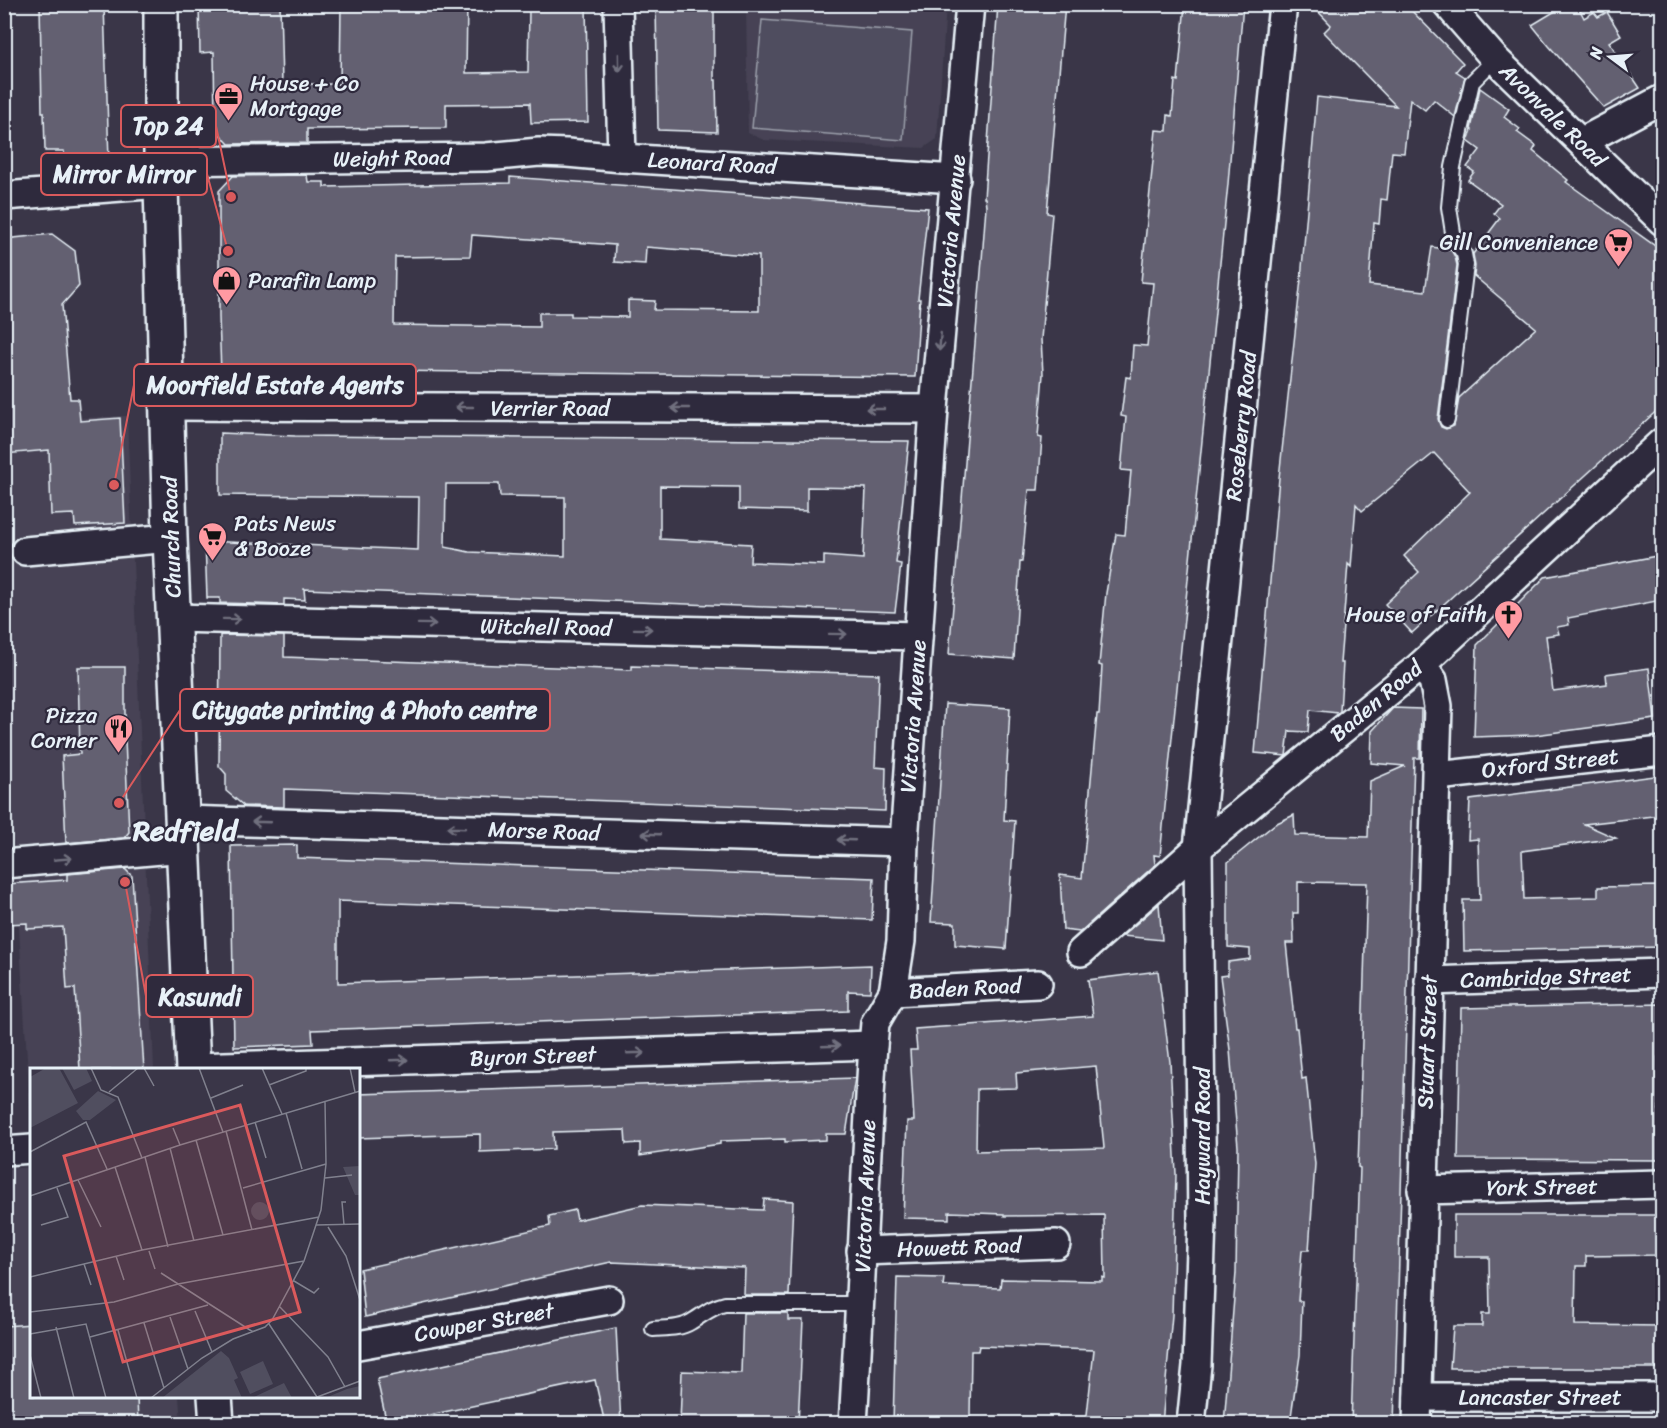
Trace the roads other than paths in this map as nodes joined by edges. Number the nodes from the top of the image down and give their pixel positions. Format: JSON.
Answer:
{"nodes":[{"id":1,"x":160,"y":4,"type":"edge"},
{"id":2,"x":618,"y":4,"type":"edge"},
{"id":3,"x":970,"y":4,"type":"edge"},
{"id":4,"x":1282,"y":4,"type":"edge"},
{"id":5,"x":1447,"y":4,"type":"edge"},
{"id":6,"x":1495,"y":59,"type":"junction"},
{"id":7,"x":1662,"y":99,"type":"edge"},
{"id":8,"x":1581,"y":142,"type":"junction"},
{"id":9,"x":622,"y":158,"type":"junction"},
{"id":10,"x":161,"y":173,"type":"junction"},
{"id":11,"x":956,"y":179,"type":"junction"},
{"id":12,"x":4,"y":196,"type":"edge"},
{"id":13,"x":1662,"y":221,"type":"edge"},
{"id":14,"x":167,"y":406,"type":"junction"},
{"id":15,"x":933,"y":409,"type":"junction"},
{"id":16,"x":1447,"y":420,"type":"dead end"},
{"id":17,"x":1662,"y":442,"type":"edge"},
{"id":18,"x":170,"y":538,"type":"junction"},
{"id":19,"x":25,"y":551,"type":"dead end"},
{"id":20,"x":174,"y":618,"type":"junction"},
{"id":21,"x":918,"y":636,"type":"junction"},
{"id":22,"x":1420,"y":666,"type":"junction"},
{"id":23,"x":1662,"y":751,"type":"edge"},
{"id":24,"x":1437,"y":776,"type":"junction"},
{"id":25,"x":183,"y":834,"type":"junction"},
{"id":26,"x":904,"y":842,"type":"junction"},
{"id":27,"x":1198,"y":848,"type":"junction"},
{"id":28,"x":4,"y":864,"type":"edge"},
{"id":29,"x":1082,"y":952,"type":"dead end"},
{"id":30,"x":1662,"y":973,"type":"edge"},
{"id":31,"x":1429,"y":981,"type":"junction"},
{"id":32,"x":1038,"y":984,"type":"dead end"},
{"id":33,"x":893,"y":992,"type":"junction"},
{"id":34,"x":873,"y":1045,"type":"junction"},
{"id":35,"x":194,"y":1068,"type":"edge"},
{"id":36,"x":30,"y":1149,"type":"edge"},
{"id":37,"x":4,"y":1151,"type":"edge"},
{"id":38,"x":1662,"y":1184,"type":"edge"},
{"id":39,"x":1422,"y":1190,"type":"junction"},
{"id":40,"x":1056,"y":1244,"type":"dead end"},
{"id":41,"x":861,"y":1251,"type":"junction"},
{"id":42,"x":609,"y":1300,"type":"dead end"},
{"id":43,"x":861,"y":1304,"type":"junction"},
{"id":44,"x":653,"y":1329,"type":"dead end"},
{"id":45,"x":360,"y":1345,"type":"edge"},
{"id":46,"x":1418,"y":1397,"type":"junction"},
{"id":47,"x":1662,"y":1397,"type":"edge"},
{"id":48,"x":215,"y":1398,"type":"edge"},
{"id":49,"x":217,"y":1424,"type":"edge"},
{"id":50,"x":853,"y":1424,"type":"edge"},
{"id":51,"x":1191,"y":1424,"type":"edge"},
{"id":52,"x":1417,"y":1424,"type":"edge"}],
"edges":[{"from":1,"to":10,"type":"main road","name":"Church Road"},
{"from":2,"to":9,"type":"street","name":"Leonard Road","one_way":true},
{"from":3,"to":11,"type":"street","name":"Victoria Avenue"},
{"from":4,"to":27,"type":"street","name":"Roseberry Road"},
{"from":5,"to":6,"type":"street","name":"Avonvale Road"},
{"from":6,"to":8,"type":"street","name":"Avonvale Road"},
{"from":6,"to":16,"type":"lane"},
{"from":7,"to":8,"type":"street"},
{"from":8,"to":13,"type":"street","name":"Avonvale Road"},
{"from":9,"to":10,"type":"street","name":"Weight Road"},
{"from":9,"to":11,"type":"street","name":"Leonard Road"},
{"from":10,"to":12,"type":"street","name":"Weight Road"},
{"from":10,"to":14,"type":"main road","name":"Church Road"},
{"from":11,"to":15,"type":"street","name":"Victoria Avenue","one_way":true},
{"from":15,"to":14,"type":"street","name":"Verrier Road","one_way":true},
{"from":14,"to":18,"type":"main road","name":"Church Road"},
{"from":15,"to":21,"type":"street","name":"Victoria Avenue"},
{"from":17,"to":22,"type":"street","name":"Baden Road"},
{"from":18,"to":19,"type":"street"},
{"from":18,"to":20,"type":"main road","name":"Church Road"},
{"from":20,"to":21,"type":"street","name":"Witchell Road","one_way":true},
{"from":20,"to":25,"type":"main road","name":"Church Road"},
{"from":21,"to":26,"type":"street","name":"Victoria Avenue"},
{"from":22,"to":24,"type":"street","name":"Stuart Street"},
{"from":22,"to":27,"type":"street","name":"Baden Road"},
{"from":23,"to":24,"type":"street","name":"Oxford Street"},
{"from":24,"to":31,"type":"street","name":"Stuart Street"},
{"from":26,"to":25,"type":"street","name":"Morse Road","one_way":true},
{"from":28,"to":25,"type":"street","name":"Morse Road","one_way":true},
{"from":25,"to":35,"type":"main road","name":"Church Road"},
{"from":26,"to":33,"type":"street","name":"Victoria Avenue"},
{"from":27,"to":29,"type":"street","name":"Baden Road"},
{"from":27,"to":51,"type":"street","name":"Hayward Road"},
{"from":30,"to":31,"type":"street","name":"Cambridge Street"},
{"from":31,"to":39,"type":"street","name":"Stuart Street"},
{"from":32,"to":33,"type":"street","name":"Baden Road"},
{"from":33,"to":34,"type":"street","name":"Victoria Avenue"},
{"from":35,"to":34,"type":"street","name":"Byron Street","one_way":true},
{"from":34,"to":41,"type":"street","name":"Victoria Avenue"},
{"from":36,"to":37,"type":"street"},
{"from":38,"to":39,"type":"street","name":"York Street"},
{"from":39,"to":46,"type":"street","name":"Stuart Street"},
{"from":40,"to":41,"type":"street","name":"Howett Road"},
{"from":41,"to":43,"type":"street","name":"Victoria Avenue"},
{"from":42,"to":45,"type":"street","name":"Cowper Street"},
{"from":43,"to":44,"type":"lane"},
{"from":43,"to":50,"type":"street","name":"Victoria Avenue"},
{"from":46,"to":47,"type":"street","name":"Lancaster Street"},
{"from":46,"to":52,"type":"street","name":"Stuart Street"},
{"from":48,"to":49,"type":"main road"}]}
